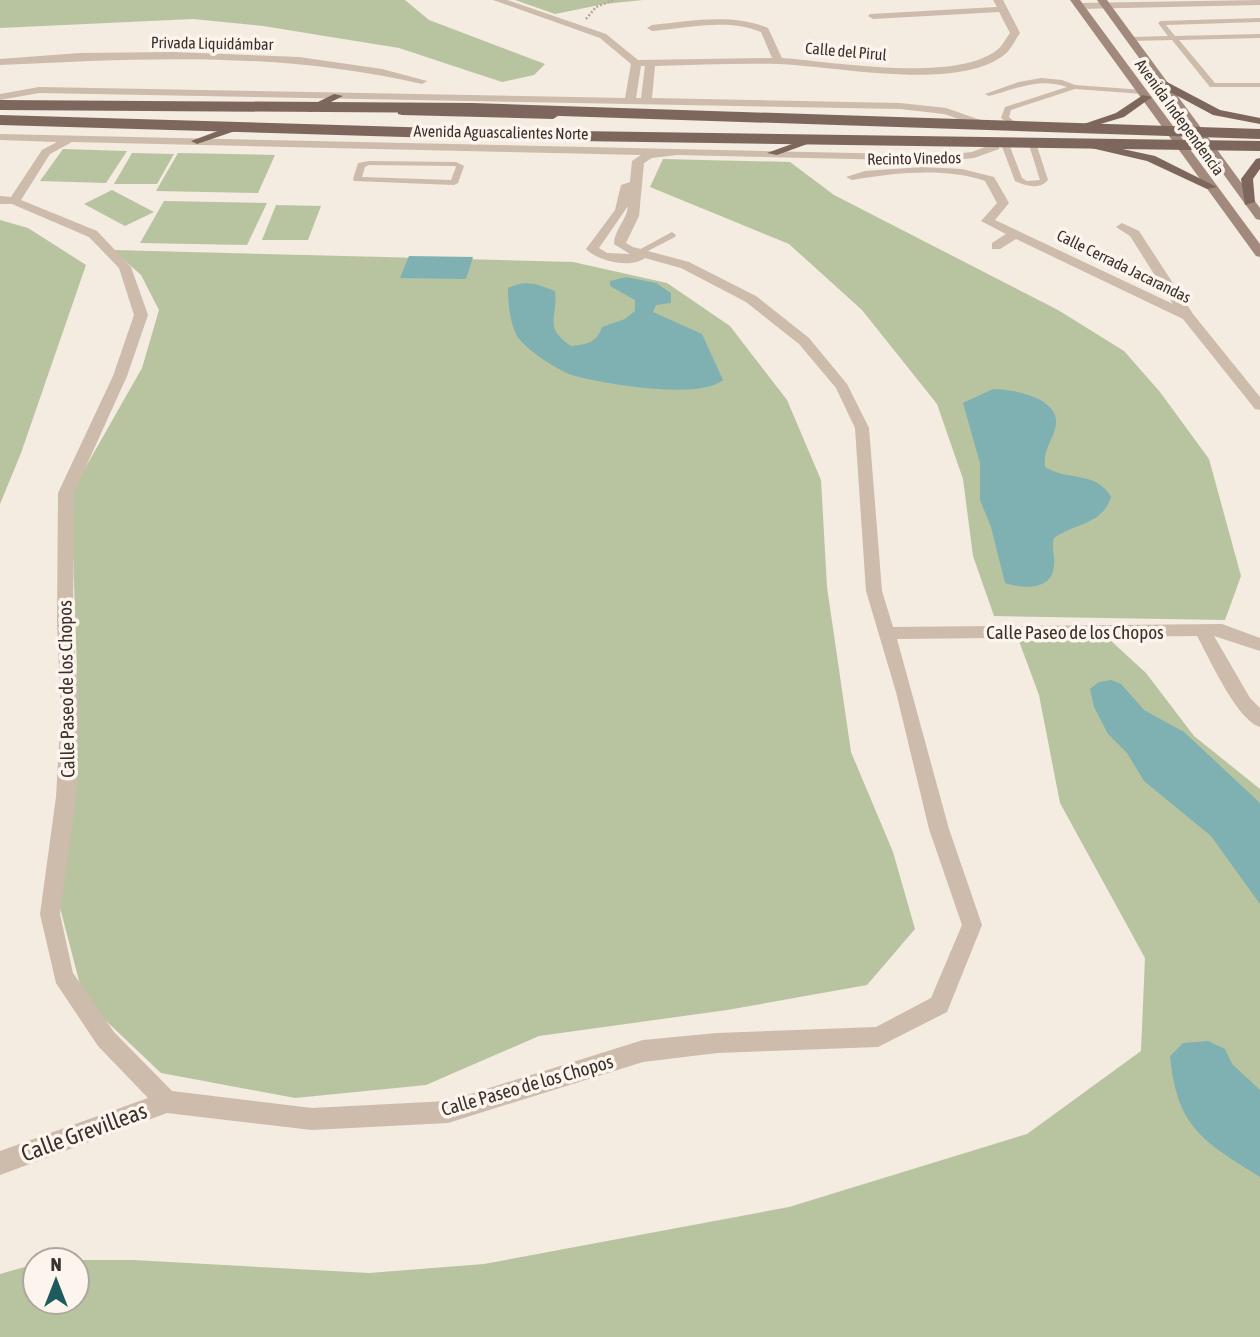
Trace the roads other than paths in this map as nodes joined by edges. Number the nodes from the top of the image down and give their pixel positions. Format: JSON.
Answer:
{"nodes":[{"id":1,"x":498,"y":0,"type":"edge"},
{"id":2,"x":1234,"y":2,"type":"junction"},
{"id":3,"x":1260,"y":2,"type":"edge"},
{"id":4,"x":1077,"y":3,"type":"edge"},
{"id":5,"x":1103,"y":3,"type":"edge"},
{"id":6,"x":1001,"y":5,"type":"edge"},
{"id":7,"x":873,"y":16,"type":"dead end"},
{"id":8,"x":1256,"y":20,"type":"edge"},
{"id":9,"x":652,"y":28,"type":"dead end"},
{"id":10,"x":1260,"y":28,"type":"edge"},
{"id":11,"x":1260,"y":36,"type":"edge"},
{"id":12,"x":1173,"y":37,"type":"junction"},
{"id":13,"x":1130,"y":39,"type":"junction"},
{"id":14,"x":778,"y":61,"type":"junction"},
{"id":15,"x":0,"y":62,"type":"edge"},
{"id":16,"x":636,"y":63,"type":"junction"},
{"id":17,"x":650,"y":63,"type":"junction"},
{"id":18,"x":422,"y":81,"type":"dead end"},
{"id":19,"x":1163,"y":84,"type":"junction"},
{"id":20,"x":1260,"y":85,"type":"edge"},
{"id":21,"x":1074,"y":87,"type":"junction"},
{"id":22,"x":989,"y":94,"type":"dead end"},
{"id":23,"x":1145,"y":94,"type":"junction"},
{"id":24,"x":338,"y":96,"type":"junction"},
{"id":25,"x":0,"y":97,"type":"edge"},
{"id":26,"x":630,"y":100,"type":"junction"},
{"id":27,"x":646,"y":100,"type":"junction"},
{"id":28,"x":0,"y":105,"type":"edge"},
{"id":29,"x":307,"y":110,"type":"junction"},
{"id":30,"x":0,"y":121,"type":"edge"},
{"id":31,"x":1260,"y":121,"type":"edge"},
{"id":32,"x":985,"y":125,"type":"junction"},
{"id":33,"x":1014,"y":125,"type":"junction"},
{"id":34,"x":1080,"y":127,"type":"junction"},
{"id":35,"x":234,"y":128,"type":"junction"},
{"id":36,"x":1170,"y":128,"type":"junction"},
{"id":37,"x":1196,"y":129,"type":"junction"},
{"id":38,"x":1260,"y":132,"type":"edge"},
{"id":39,"x":0,"y":137,"type":"edge"},
{"id":40,"x":35,"y":138,"type":"junction"},
{"id":41,"x":818,"y":138,"type":"junction"},
{"id":42,"x":78,"y":139,"type":"junction"},
{"id":43,"x":197,"y":141,"type":"junction"},
{"id":44,"x":1001,"y":144,"type":"junction"},
{"id":45,"x":1033,"y":145,"type":"junction"},
{"id":46,"x":418,"y":146,"type":"junction"},
{"id":47,"x":1089,"y":146,"type":"junction"},
{"id":48,"x":1183,"y":147,"type":"junction"},
{"id":49,"x":1211,"y":148,"type":"junction"},
{"id":50,"x":1260,"y":149,"type":"edge"},
{"id":51,"x":558,"y":150,"type":"junction"},
{"id":52,"x":46,"y":152,"type":"junction"},
{"id":53,"x":677,"y":152,"type":"junction"},
{"id":54,"x":773,"y":153,"type":"junction"},
{"id":55,"x":1260,"y":161,"type":"edge"},
{"id":56,"x":414,"y":163,"type":"junction"},
{"id":57,"x":852,"y":177,"type":"dead end"},
{"id":58,"x":409,"y":182,"type":"junction"},
{"id":59,"x":1211,"y":187,"type":"junction"},
{"id":60,"x":7,"y":200,"type":"edge"},
{"id":61,"x":1249,"y":202,"type":"junction"},
{"id":62,"x":1260,"y":216,"type":"edge"},
{"id":63,"x":1122,"y":227,"type":"dead end"},
{"id":64,"x":1017,"y":233,"type":"junction"},
{"id":65,"x":672,"y":235,"type":"dead end"},
{"id":66,"x":996,"y":246,"type":"dead end"},
{"id":67,"x":639,"y":252,"type":"junction"},
{"id":68,"x":1260,"y":253,"type":"edge"},
{"id":69,"x":670,"y":261,"type":"junction"},
{"id":70,"x":1188,"y":316,"type":"junction"},
{"id":71,"x":1260,"y":406,"type":"edge"},
{"id":72,"x":1202,"y":631,"type":"junction"},
{"id":73,"x":887,"y":633,"type":"junction"},
{"id":74,"x":1260,"y":645,"type":"edge"},
{"id":75,"x":1260,"y":720,"type":"edge"},
{"id":76,"x":167,"y":1102,"type":"junction"},
{"id":77,"x":0,"y":1163,"type":"edge"}],
"edges":[{"from":1,"to":16,"type":"street"},
{"from":2,"to":3,"type":"street"},
{"from":2,"to":5,"type":"street"},
{"from":2,"to":8,"type":"lane"},
{"from":4,"to":5,"type":"street"},
{"from":4,"to":23,"type":"main road","name":"Avenida Independencia"},
{"from":5,"to":13,"type":"main road","name":"Avenida Independencia"},
{"from":6,"to":7,"type":"street","name":"Calle del Pirul"},
{"from":6,"to":14,"type":"street","name":"Calle del Pirul"},
{"from":8,"to":10,"type":"lane"},
{"from":8,"to":12,"type":"lane"},
{"from":9,"to":14,"type":"street"},
{"from":11,"to":12,"type":"lane"},
{"from":12,"to":13,"type":"lane"},
{"from":12,"to":20,"type":"lane"},
{"from":13,"to":19,"type":"main road","name":"Avenida Independencia"},
{"from":14,"to":17,"type":"street","name":"Calle del Pirul"},
{"from":15,"to":18,"type":"street","name":"Privada Liquidámbar"},
{"from":16,"to":17,"type":"street","name":"Calle del Pirul"},
{"from":16,"to":26,"type":"street"},
{"from":17,"to":27,"type":"street"},
{"from":19,"to":31,"type":"main road"},
{"from":19,"to":37,"type":"main road","name":"Avenida Independencia"},
{"from":21,"to":22,"type":"lane"},
{"from":21,"to":23,"type":"lane"},
{"from":21,"to":33,"type":"lane"},
{"from":23,"to":34,"type":"main road"},
{"from":23,"to":36,"type":"main road","name":"Avenida Independencia"},
{"from":24,"to":25,"type":"street","name":"Avenida Aguascalientes Norte"},
{"from":24,"to":26,"type":"street","name":"Avenida Aguascalientes Norte"},
{"from":24,"to":29,"type":"main road"},
{"from":26,"to":27,"type":"street","name":"Avenida Aguascalientes Norte"},
{"from":27,"to":32,"type":"street","name":"Avenida Aguascalientes Norte"},
{"from":28,"to":29,"type":"main road","name":"Avenida Aguascalientes Norte"},
{"from":28,"to":38,"type":"main road","bridge":true},
{"from":29,"to":32,"type":"main road","name":"Avenida Aguascalientes Norte"},
{"from":30,"to":35,"type":"main road","name":"Avenida Aguascalientes Norte"},
{"from":30,"to":47,"type":"main road","bridge":true},
{"from":32,"to":33,"type":"main road","name":"Avenida Aguascalientes Norte"},
{"from":33,"to":34,"type":"main road","name":"Avenida Aguascalientes Norte"},
{"from":34,"to":36,"type":"main road","name":"Avenida Aguascalientes Norte"},
{"from":35,"to":41,"type":"main road","name":"Avenida Aguascalientes Norte"},
{"from":35,"to":43,"type":"main road"},
{"from":36,"to":37,"type":"main road","name":"Avenida Aguascalientes Norte"},
{"from":36,"to":48,"type":"main road","name":"Avenida Independencia"},
{"from":37,"to":38,"type":"main road","name":"Avenida Aguascalientes Norte"},
{"from":37,"to":49,"type":"main road","name":"Avenida Independencia"},
{"from":39,"to":40,"type":"street","name":"Avenida Aguascalientes Norte"},
{"from":40,"to":42,"type":"street","name":"Avenida Aguascalientes Norte"},
{"from":40,"to":52,"type":"street"},
{"from":41,"to":44,"type":"main road","name":"Avenida Aguascalientes Norte"},
{"from":41,"to":54,"type":"main road"},
{"from":42,"to":43,"type":"street","name":"Avenida Aguascalientes Norte"},
{"from":42,"to":52,"type":"street"},
{"from":43,"to":46,"type":"street","name":"Avenida Aguascalientes Norte"},
{"from":44,"to":45,"type":"main road","name":"Avenida Aguascalientes Norte"},
{"from":44,"to":45,"type":"lane"},
{"from":44,"to":54,"type":"street","name":"Avenida Aguascalientes Norte"},
{"from":45,"to":47,"type":"main road","name":"Avenida Aguascalientes Norte"},
{"from":46,"to":51,"type":"street","name":"Avenida Aguascalientes Norte"},
{"from":46,"to":56,"type":"lane"},
{"from":47,"to":48,"type":"main road","name":"Avenida Aguascalientes Norte"},
{"from":47,"to":50,"type":"main road","bridge":true},
{"from":47,"to":59,"type":"main road"},
{"from":48,"to":49,"type":"main road","name":"Avenida Aguascalientes Norte"},
{"from":48,"to":59,"type":"main road","name":"Avenida Independencia"},
{"from":49,"to":50,"type":"main road","name":"Avenida Aguascalientes Norte"},
{"from":49,"to":61,"type":"main road","name":"Avenida Independencia"},
{"from":51,"to":53,"type":"street","name":"Avenida Aguascalientes Norte"},
{"from":51,"to":69,"type":"street","name":"Calle Paseo de los Chopos"},
{"from":52,"to":60,"type":"street"},
{"from":53,"to":54,"type":"street","name":"Avenida Aguascalientes Norte"},
{"from":53,"to":67,"type":"street"},
{"from":55,"to":61,"type":"main road"},
{"from":56,"to":58,"type":"lane"},
{"from":56,"to":58,"type":"lane"},
{"from":56,"to":58,"type":"lane"},
{"from":57,"to":64,"type":"street","name":"Recinto Vinedos"},
{"from":59,"to":68,"type":"main road","name":"Avenida Independencia"},
{"from":60,"to":76,"type":"street","name":"Calle Paseo de los Chopos"},
{"from":61,"to":62,"type":"main road","name":"Avenida Independencia"},
{"from":63,"to":70,"type":"street"},
{"from":64,"to":66,"type":"street"},
{"from":64,"to":70,"type":"street","name":"Calle Cerrada Jacarandas"},
{"from":65,"to":67,"type":"lane"},
{"from":67,"to":69,"type":"street","name":"Calle Paseo de los Chopos"},
{"from":69,"to":73,"type":"street","name":"Calle Paseo de los Chopos"},
{"from":70,"to":71,"type":"street","name":"Calle Cerrada Jacarandas"},
{"from":72,"to":73,"type":"street","name":"Calle Paseo de los Chopos"},
{"from":72,"to":74,"type":"street","name":"Calle Paseo de los Chopos"},
{"from":72,"to":75,"type":"street"},
{"from":73,"to":76,"type":"street","name":"Calle Paseo de los Chopos"},
{"from":76,"to":77,"type":"street","name":"Calle Grevilleas"}]}
